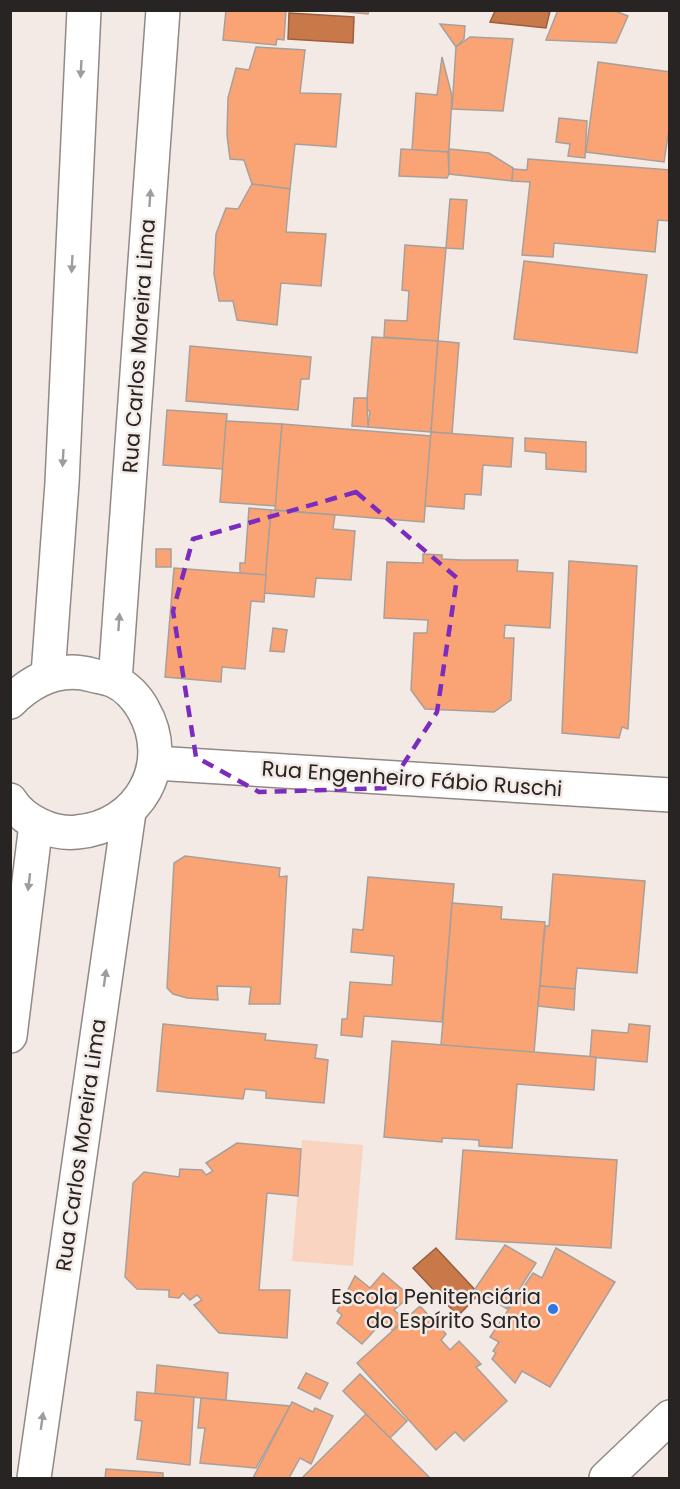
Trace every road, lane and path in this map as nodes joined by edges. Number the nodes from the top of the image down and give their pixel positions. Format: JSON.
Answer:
{"nodes":[{"id":1,"x":84,"y":10,"type":"edge"},
{"id":2,"x":163,"y":10,"type":"edge"},
{"id":3,"x":48,"y":675,"type":"junction"},
{"id":4,"x":115,"y":681,"type":"junction"},
{"id":5,"x":10,"y":702,"type":"edge"},
{"id":6,"x":155,"y":763,"type":"junction"},
{"id":7,"x":669,"y":795,"type":"edge"},
{"id":8,"x":10,"y":800,"type":"edge"},
{"id":9,"x":129,"y":812,"type":"junction"},
{"id":10,"x":36,"y":824,"type":"junction"},
{"id":11,"x":10,"y":1036,"type":"edge"},
{"id":12,"x":669,"y":1417,"type":"edge"},
{"id":13,"x":34,"y":1479,"type":"edge"},
{"id":14,"x":606,"y":1479,"type":"edge"}],
"edges":[{"from":1,"to":3,"type":"street","one_way":true},
{"from":4,"to":2,"type":"street","name":"Rua Carlos Moreira Lima","one_way":true},
{"from":3,"to":4,"type":"street"},
{"from":3,"to":5,"type":"street"},
{"from":4,"to":6,"type":"street"},
{"from":6,"to":7,"type":"street","name":"Rua Engenheiro Fábio Ruschi"},
{"from":6,"to":9,"type":"street"},
{"from":8,"to":10,"type":"street"},
{"from":9,"to":10,"type":"street"},
{"from":13,"to":9,"type":"street","name":"Rua Carlos Moreira Lima","one_way":true},
{"from":10,"to":11,"type":"street","one_way":true},
{"from":12,"to":14,"type":"street"}]}
